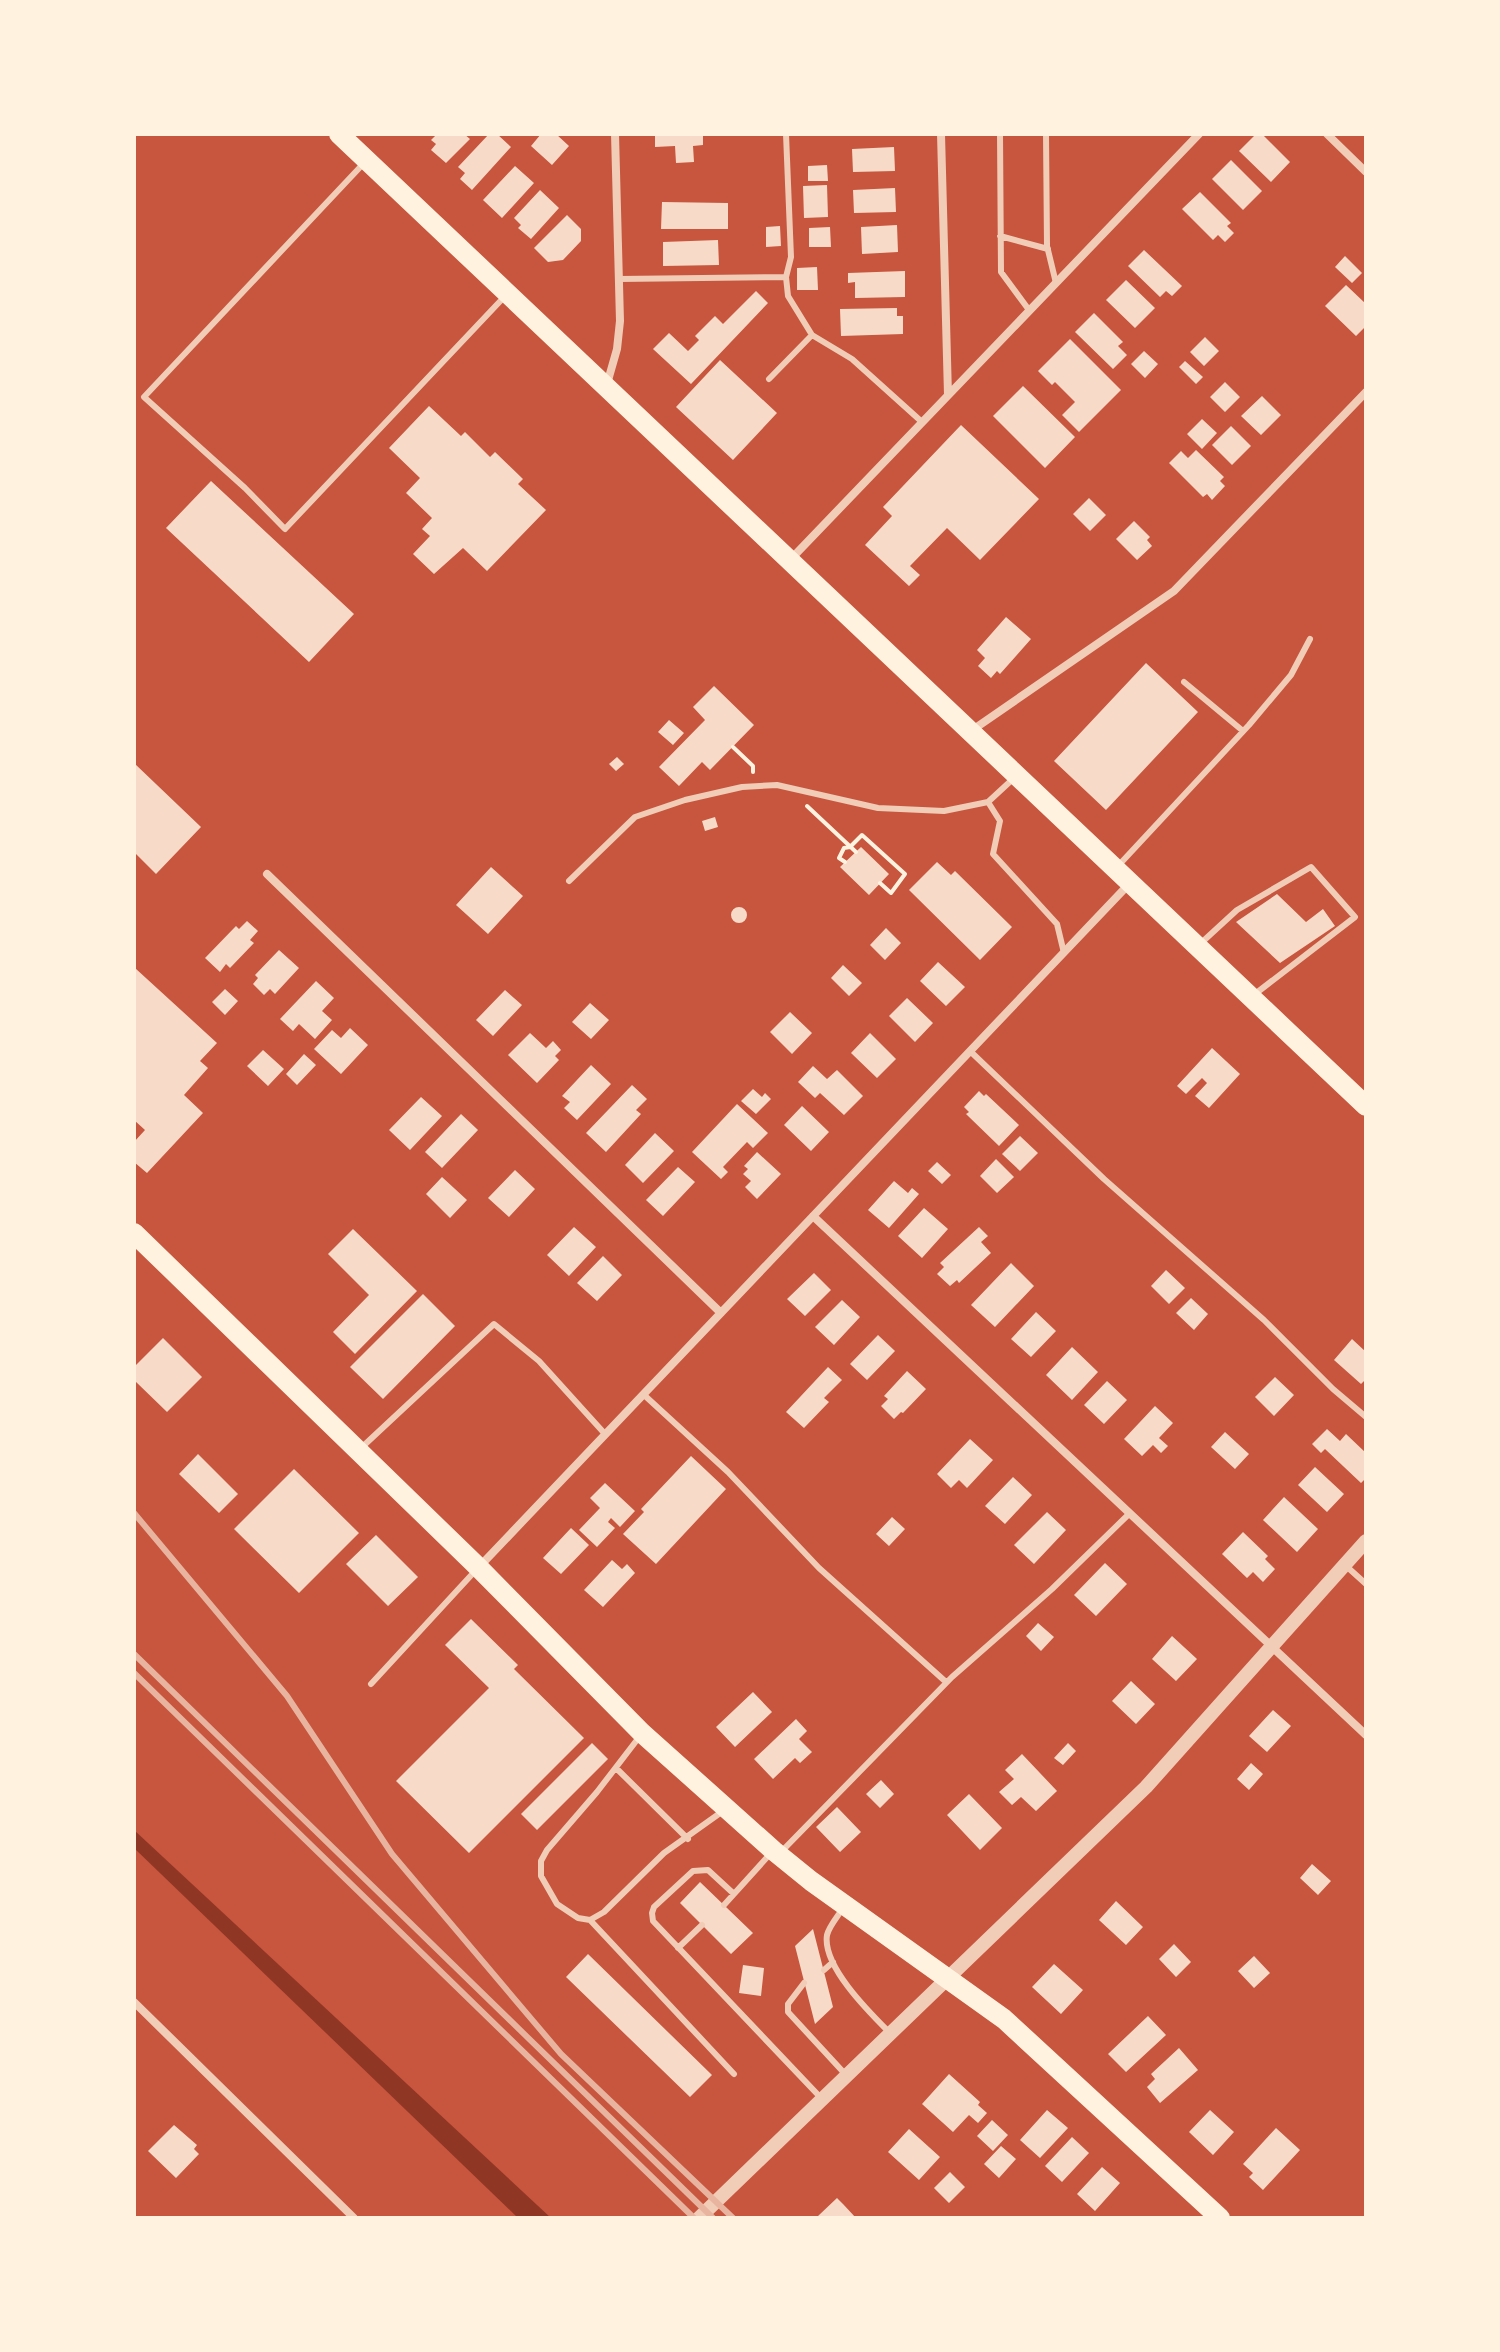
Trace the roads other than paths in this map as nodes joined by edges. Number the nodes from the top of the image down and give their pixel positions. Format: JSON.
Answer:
{"nodes":[{"id":1,"x":339,"y":134,"type":"edge"},
{"id":2,"x":615,"y":134,"type":"edge"},
{"id":3,"x":786,"y":134,"type":"edge"},
{"id":4,"x":941,"y":134,"type":"edge"},
{"id":5,"x":1000,"y":134,"type":"edge"},
{"id":6,"x":1046,"y":134,"type":"edge"},
{"id":7,"x":1199,"y":134,"type":"edge"},
{"id":8,"x":1327,"y":134,"type":"edge"},
{"id":9,"x":367,"y":161,"type":"junction"},
{"id":10,"x":1366,"y":172,"type":"edge"},
{"id":11,"x":1000,"y":236,"type":"junction"},
{"id":12,"x":1048,"y":249,"type":"junction"},
{"id":13,"x":786,"y":277,"type":"junction"},
{"id":14,"x":619,"y":279,"type":"junction"},
{"id":15,"x":1056,"y":283,"type":"junction"},
{"id":16,"x":507,"y":294,"type":"junction"},
{"id":17,"x":1029,"y":310,"type":"junction"},
{"id":18,"x":812,"y":335,"type":"junction"},
{"id":19,"x":769,"y":379,"type":"dead end"},
{"id":20,"x":606,"y":387,"type":"junction"},
{"id":21,"x":1366,"y":392,"type":"edge"},
{"id":22,"x":948,"y":395,"type":"junction"},
{"id":23,"x":922,"y":422,"type":"junction"},
{"id":24,"x":789,"y":560,"type":"junction"},
{"id":25,"x":1310,"y":639,"type":"dead end"},
{"id":26,"x":1184,"y":682,"type":"dead end"},
{"id":27,"x":1243,"y":731,"type":"junction"},
{"id":28,"x":971,"y":732,"type":"junction"},
{"id":29,"x":1017,"y":775,"type":"junction"},
{"id":30,"x":988,"y":802,"type":"junction"},
{"id":31,"x":267,"y":874,"type":"dead end"},
{"id":32,"x":1123,"y":876,"type":"junction"},
{"id":33,"x":569,"y":881,"type":"dead end"},
{"id":34,"x":1197,"y":946,"type":"junction"},
{"id":35,"x":1064,"y":953,"type":"junction"},
{"id":36,"x":1251,"y":997,"type":"junction"},
{"id":37,"x":970,"y":1051,"type":"junction"},
{"id":38,"x":1366,"y":1106,"type":"edge"},
{"id":39,"x":813,"y":1216,"type":"junction"},
{"id":40,"x":134,"y":1233,"type":"edge"},
{"id":41,"x":721,"y":1313,"type":"junction"},
{"id":42,"x":643,"y":1394,"type":"junction"},
{"id":43,"x":1366,"y":1417,"type":"edge"},
{"id":44,"x":605,"y":1434,"type":"junction"},
{"id":45,"x":358,"y":1451,"type":"junction"},
{"id":46,"x":1130,"y":1513,"type":"junction"},
{"id":47,"x":1366,"y":1541,"type":"edge"},
{"id":48,"x":1345,"y":1565,"type":"junction"},
{"id":49,"x":478,"y":1567,"type":"junction"},
{"id":50,"x":1366,"y":1584,"type":"edge"},
{"id":51,"x":1272,"y":1646,"type":"junction"},
{"id":52,"x":946,"y":1682,"type":"junction"},
{"id":53,"x":371,"y":1684,"type":"dead end"},
{"id":54,"x":642,"y":1733,"type":"junction"},
{"id":55,"x":1366,"y":1735,"type":"edge"},
{"id":56,"x":616,"y":1768,"type":"junction"},
{"id":57,"x":727,"y":1808,"type":"junction"},
{"id":58,"x":688,"y":1839,"type":"junction"},
{"id":59,"x":776,"y":1853,"type":"junction"},
{"id":60,"x":734,"y":1894,"type":"junction"},
{"id":61,"x":724,"y":1905,"type":"dead end"},
{"id":62,"x":845,"y":1905,"type":"junction"},
{"id":63,"x":590,"y":1920,"type":"junction"},
{"id":64,"x":702,"y":1925,"type":"dead end"},
{"id":65,"x":678,"y":1948,"type":"junction"},
{"id":66,"x":833,"y":1962,"type":"junction"},
{"id":67,"x":824,"y":1970,"type":"dead end"},
{"id":68,"x":948,"y":1978,"type":"junction"},
{"id":69,"x":804,"y":1983,"type":"dead end"},
{"id":70,"x":134,"y":2002,"type":"edge"},
{"id":71,"x":890,"y":2033,"type":"junction"},
{"id":72,"x":734,"y":2074,"type":"dead end"},
{"id":73,"x":847,"y":2075,"type":"junction"},
{"id":74,"x":822,"y":2099,"type":"junction"},
{"id":75,"x":702,"y":2215,"type":"edge"},
{"id":76,"x":354,"y":2218,"type":"edge"},
{"id":77,"x":1220,"y":2218,"type":"edge"}],
"edges":[{"from":1,"to":9,"type":"main road"},
{"from":2,"to":14,"type":"street"},
{"from":3,"to":13,"type":"lane"},
{"from":4,"to":22,"type":"street"},
{"from":5,"to":11,"type":"lane"},
{"from":6,"to":12,"type":"lane"},
{"from":7,"to":15,"type":"street"},
{"from":8,"to":10,"type":"street"},
{"from":9,"to":16,"type":"main road"},
{"from":9,"to":16,"type":"lane"},
{"from":11,"to":12,"type":"lane"},
{"from":11,"to":17,"type":"lane"},
{"from":12,"to":15,"type":"lane"},
{"from":13,"to":14,"type":"lane"},
{"from":13,"to":18,"type":"lane"},
{"from":14,"to":20,"type":"street"},
{"from":15,"to":17,"type":"street"},
{"from":16,"to":20,"type":"main road"},
{"from":17,"to":22,"type":"street"},
{"from":18,"to":19,"type":"lane"},
{"from":18,"to":23,"type":"lane"},
{"from":20,"to":24,"type":"main road"},
{"from":21,"to":28,"type":"street"},
{"from":22,"to":23,"type":"street"},
{"from":23,"to":24,"type":"street"},
{"from":24,"to":28,"type":"main road"},
{"from":25,"to":27,"type":"lane"},
{"from":26,"to":27,"type":"lane"},
{"from":27,"to":32,"type":"lane"},
{"from":28,"to":29,"type":"main road"},
{"from":29,"to":30,"type":"lane"},
{"from":29,"to":32,"type":"main road"},
{"from":30,"to":33,"type":"lane"},
{"from":30,"to":35,"type":"lane"},
{"from":31,"to":41,"type":"street"},
{"from":32,"to":34,"type":"main road"},
{"from":32,"to":35,"type":"street"},
{"from":34,"to":36,"type":"main road"},
{"from":34,"to":36,"type":"lane"},
{"from":35,"to":37,"type":"street"},
{"from":36,"to":38,"type":"main road"},
{"from":37,"to":39,"type":"street"},
{"from":37,"to":43,"type":"lane"},
{"from":39,"to":41,"type":"street"},
{"from":39,"to":46,"type":"street"},
{"from":40,"to":45,"type":"main road"},
{"from":41,"to":42,"type":"street"},
{"from":42,"to":44,"type":"street"},
{"from":42,"to":52,"type":"lane"},
{"from":44,"to":45,"type":"lane"},
{"from":44,"to":49,"type":"street"},
{"from":45,"to":49,"type":"main road"},
{"from":46,"to":51,"type":"street"},
{"from":46,"to":52,"type":"lane"},
{"from":47,"to":48,"type":"street"},
{"from":48,"to":50,"type":"lane"},
{"from":48,"to":51,"type":"street"},
{"from":49,"to":53,"type":"lane"},
{"from":49,"to":54,"type":"main road"},
{"from":51,"to":55,"type":"street"},
{"from":51,"to":68,"type":"street"},
{"from":52,"to":59,"type":"lane"},
{"from":54,"to":56,"type":"lane"},
{"from":54,"to":57,"type":"main road"},
{"from":56,"to":58,"type":"lane"},
{"from":56,"to":63,"type":"lane"},
{"from":57,"to":58,"type":"lane"},
{"from":57,"to":59,"type":"main road"},
{"from":58,"to":63,"type":"lane"},
{"from":59,"to":60,"type":"lane"},
{"from":59,"to":62,"type":"main road"},
{"from":60,"to":61,"type":"lane"},
{"from":60,"to":65,"type":"lane"},
{"from":62,"to":66,"type":"lane"},
{"from":62,"to":68,"type":"main road"},
{"from":63,"to":72,"type":"lane"},
{"from":64,"to":65,"type":"lane"},
{"from":65,"to":74,"type":"lane"},
{"from":66,"to":67,"type":"lane"},
{"from":66,"to":71,"type":"lane"},
{"from":68,"to":71,"type":"street"},
{"from":68,"to":77,"type":"main road"},
{"from":69,"to":73,"type":"lane"},
{"from":70,"to":76,"type":"street"},
{"from":71,"to":73,"type":"street"},
{"from":73,"to":74,"type":"street"},
{"from":74,"to":75,"type":"street"}]}
